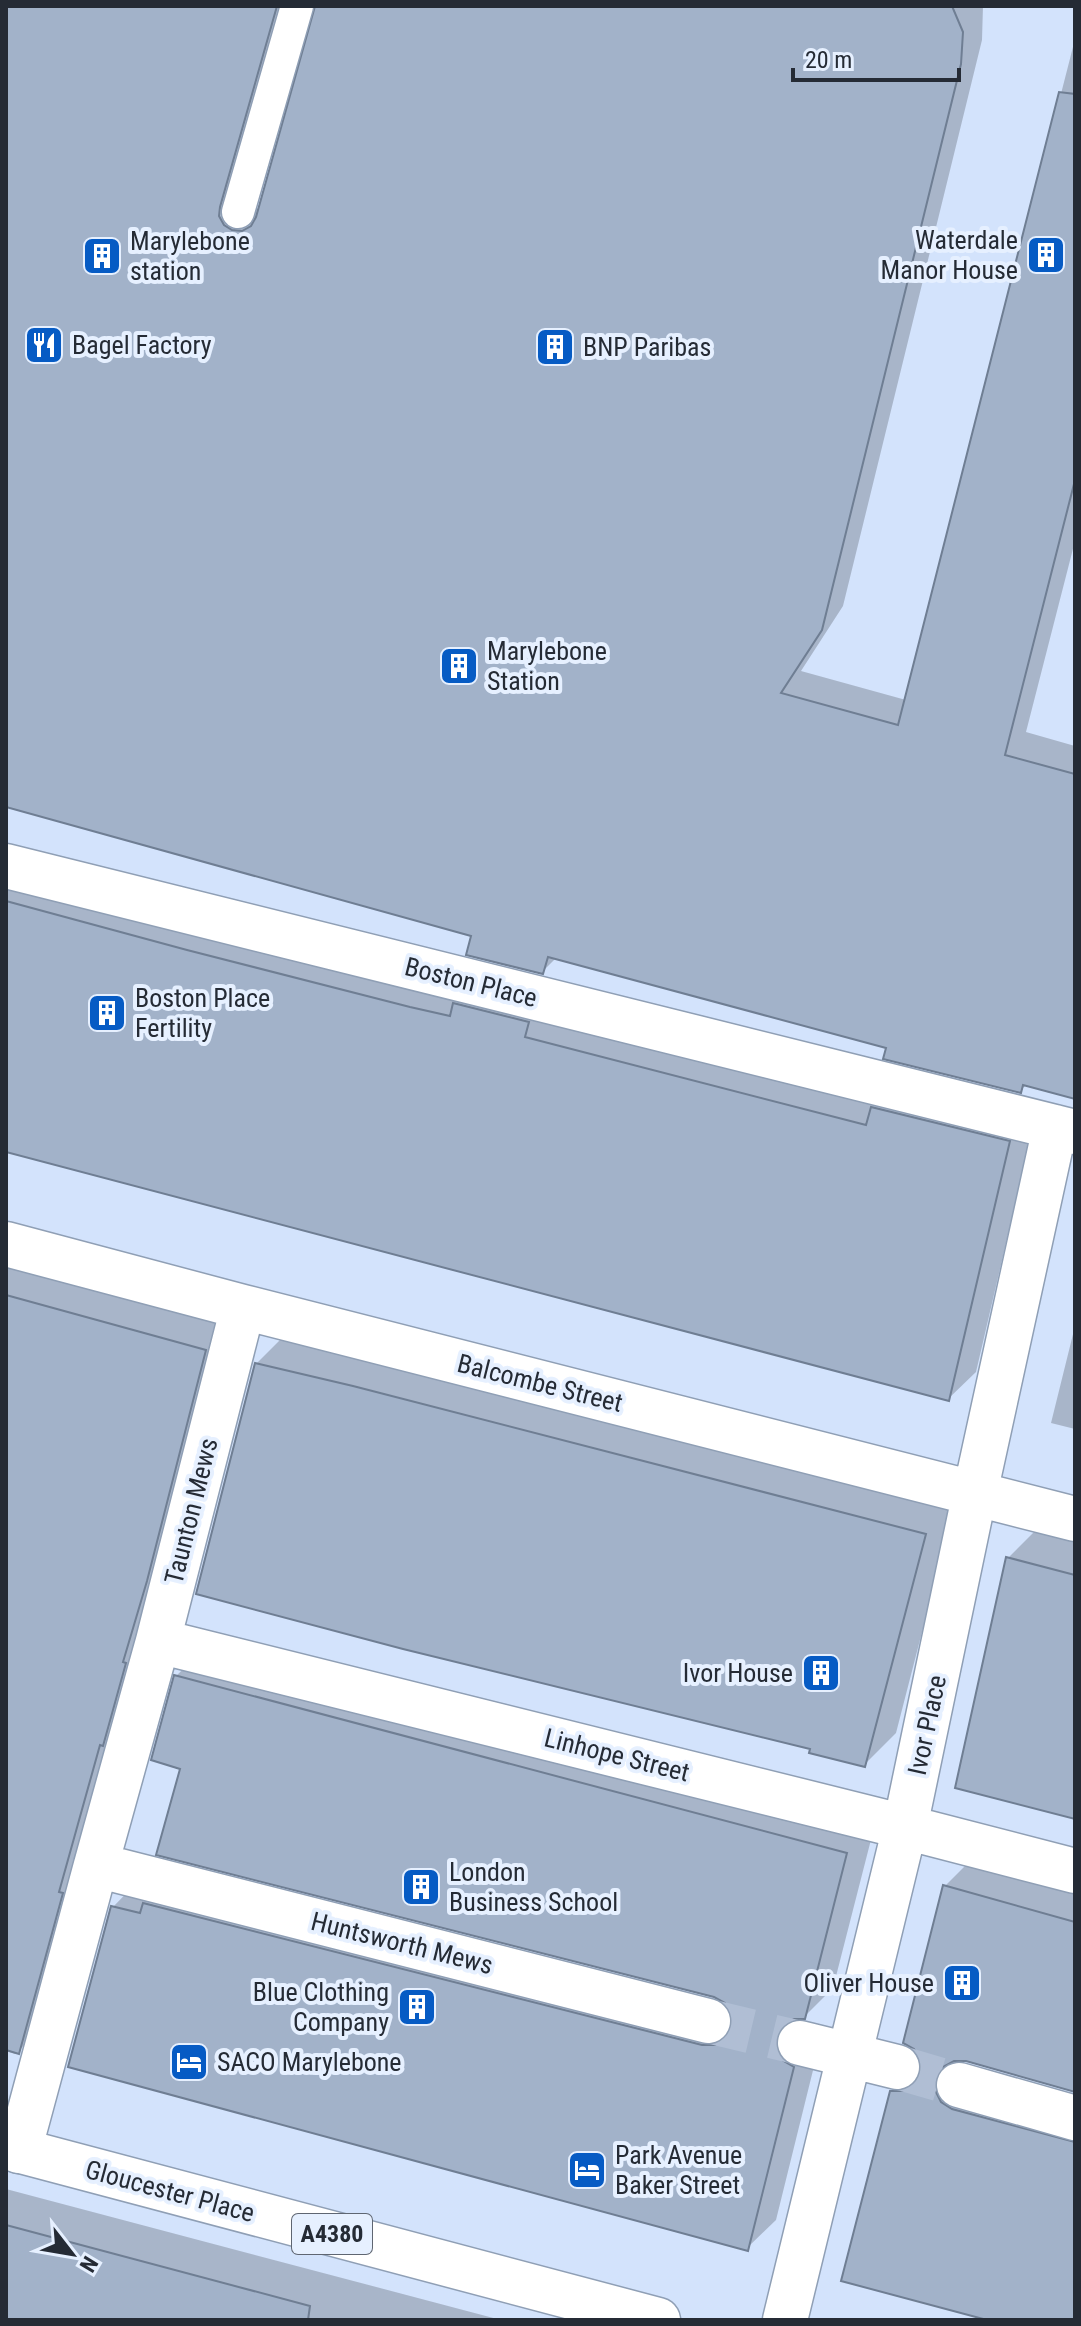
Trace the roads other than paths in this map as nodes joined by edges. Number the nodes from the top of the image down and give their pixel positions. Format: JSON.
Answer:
{"nodes":[{"id":1,"x":297,"y":6,"type":"edge"},
{"id":2,"x":238,"y":212,"type":"dead end"},
{"id":3,"x":6,"y":866,"type":"edge"},
{"id":4,"x":1065,"y":1130,"type":"edge"},
{"id":5,"x":6,"y":1244,"type":"edge"},
{"id":6,"x":243,"y":1307,"type":"junction"},
{"id":7,"x":975,"y":1493,"type":"junction"},
{"id":8,"x":1075,"y":1519,"type":"edge"},
{"id":9,"x":158,"y":1641,"type":"junction"},
{"id":10,"x":905,"y":1827,"type":"junction"},
{"id":11,"x":96,"y":1865,"type":"junction"},
{"id":12,"x":1075,"y":1871,"type":"edge"},
{"id":13,"x":708,"y":2021,"type":"tunnel mouth"},
{"id":14,"x":800,"y":2043,"type":"tunnel mouth"},
{"id":15,"x":848,"y":2055,"type":"junction"},
{"id":16,"x":897,"y":2067,"type":"tunnel mouth"},
{"id":17,"x":959,"y":2085,"type":"tunnel mouth"},
{"id":18,"x":1075,"y":2118,"type":"edge"},
{"id":19,"x":12,"y":2149,"type":"edge"},
{"id":20,"x":658,"y":2320,"type":"edge"},
{"id":21,"x":785,"y":2320,"type":"edge"}],
"edges":[{"from":1,"to":2,"type":"lane"},
{"from":3,"to":4,"type":"main road","name":"Boston Place"},
{"from":4,"to":7,"type":"main road","name":"Ivor Place"},
{"from":5,"to":6,"type":"main road","name":"Balcombe Street"},
{"from":6,"to":7,"type":"main road","name":"Balcombe Street"},
{"from":6,"to":9,"type":"main road","name":"Taunton Mews"},
{"from":7,"to":8,"type":"main road","name":"Balcombe Street"},
{"from":7,"to":10,"type":"main road","name":"Ivor Place"},
{"from":9,"to":10,"type":"main road","name":"Linhope Street"},
{"from":9,"to":11,"type":"main road","name":"Taunton Mews"},
{"from":10,"to":12,"type":"main road","name":"Linhope Street"},
{"from":10,"to":15,"type":"main road","name":"Ivor Place"},
{"from":11,"to":13,"type":"main road","name":"Huntsworth Mews"},
{"from":11,"to":19,"type":"main road"},
{"from":14,"to":15,"type":"main road"},
{"from":15,"to":16,"type":"main road"},
{"from":15,"to":21,"type":"main road","name":"Ivor Place"},
{"from":17,"to":18,"type":"main road"},
{"from":19,"to":20,"type":"main road","name":"Gloucester Place","number":"A4380"}]}
